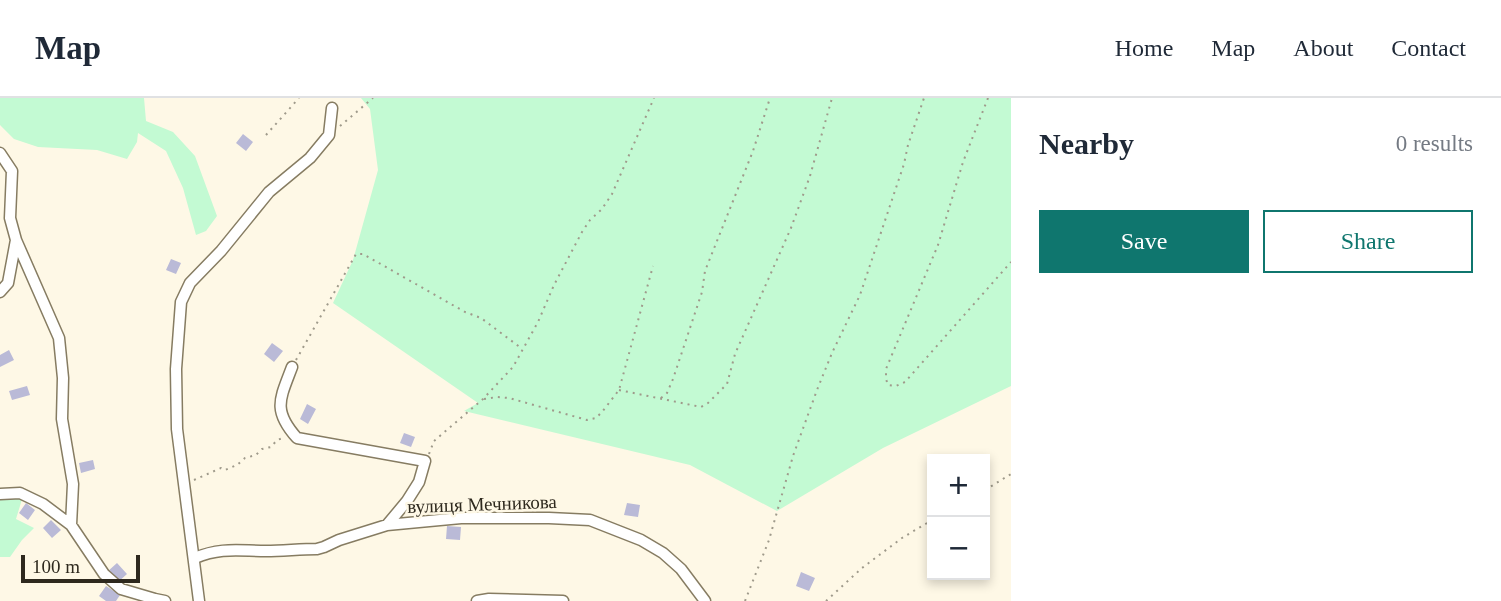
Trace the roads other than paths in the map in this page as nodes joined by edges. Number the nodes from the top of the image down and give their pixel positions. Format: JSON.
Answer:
{"nodes":[{"id":1,"x":332,"y":108,"type":"dead end"},
{"id":2,"x":0,"y":153,"type":"edge"},
{"id":3,"x":16,"y":240,"type":"junction"},
{"id":4,"x":0,"y":292,"type":"edge"},
{"id":5,"x":292,"y":367,"type":"road end"},
{"id":6,"x":0,"y":494,"type":"edge"},
{"id":7,"x":71,"y":524,"type":"junction"},
{"id":8,"x":387,"y":525,"type":"junction"},
{"id":9,"x":195,"y":558,"type":"junction"},
{"id":10,"x":165,"y":601,"type":"edge"},
{"id":11,"x":199,"y":601,"type":"edge"},
{"id":12,"x":477,"y":601,"type":"edge"},
{"id":13,"x":564,"y":601,"type":"edge"},
{"id":14,"x":705,"y":601,"type":"edge"}],
"edges":[{"from":1,"to":9,"type":"street"},
{"from":2,"to":3,"type":"street"},
{"from":3,"to":4,"type":"street"},
{"from":3,"to":7,"type":"street"},
{"from":5,"to":8,"type":"street"},
{"from":6,"to":7,"type":"street"},
{"from":7,"to":10,"type":"street"},
{"from":8,"to":9,"type":"street","name":"вулиця Мечникова"},
{"from":8,"to":14,"type":"street","name":"вулиця Мечникова"},
{"from":9,"to":11,"type":"street"},
{"from":12,"to":13,"type":"street"}]}
